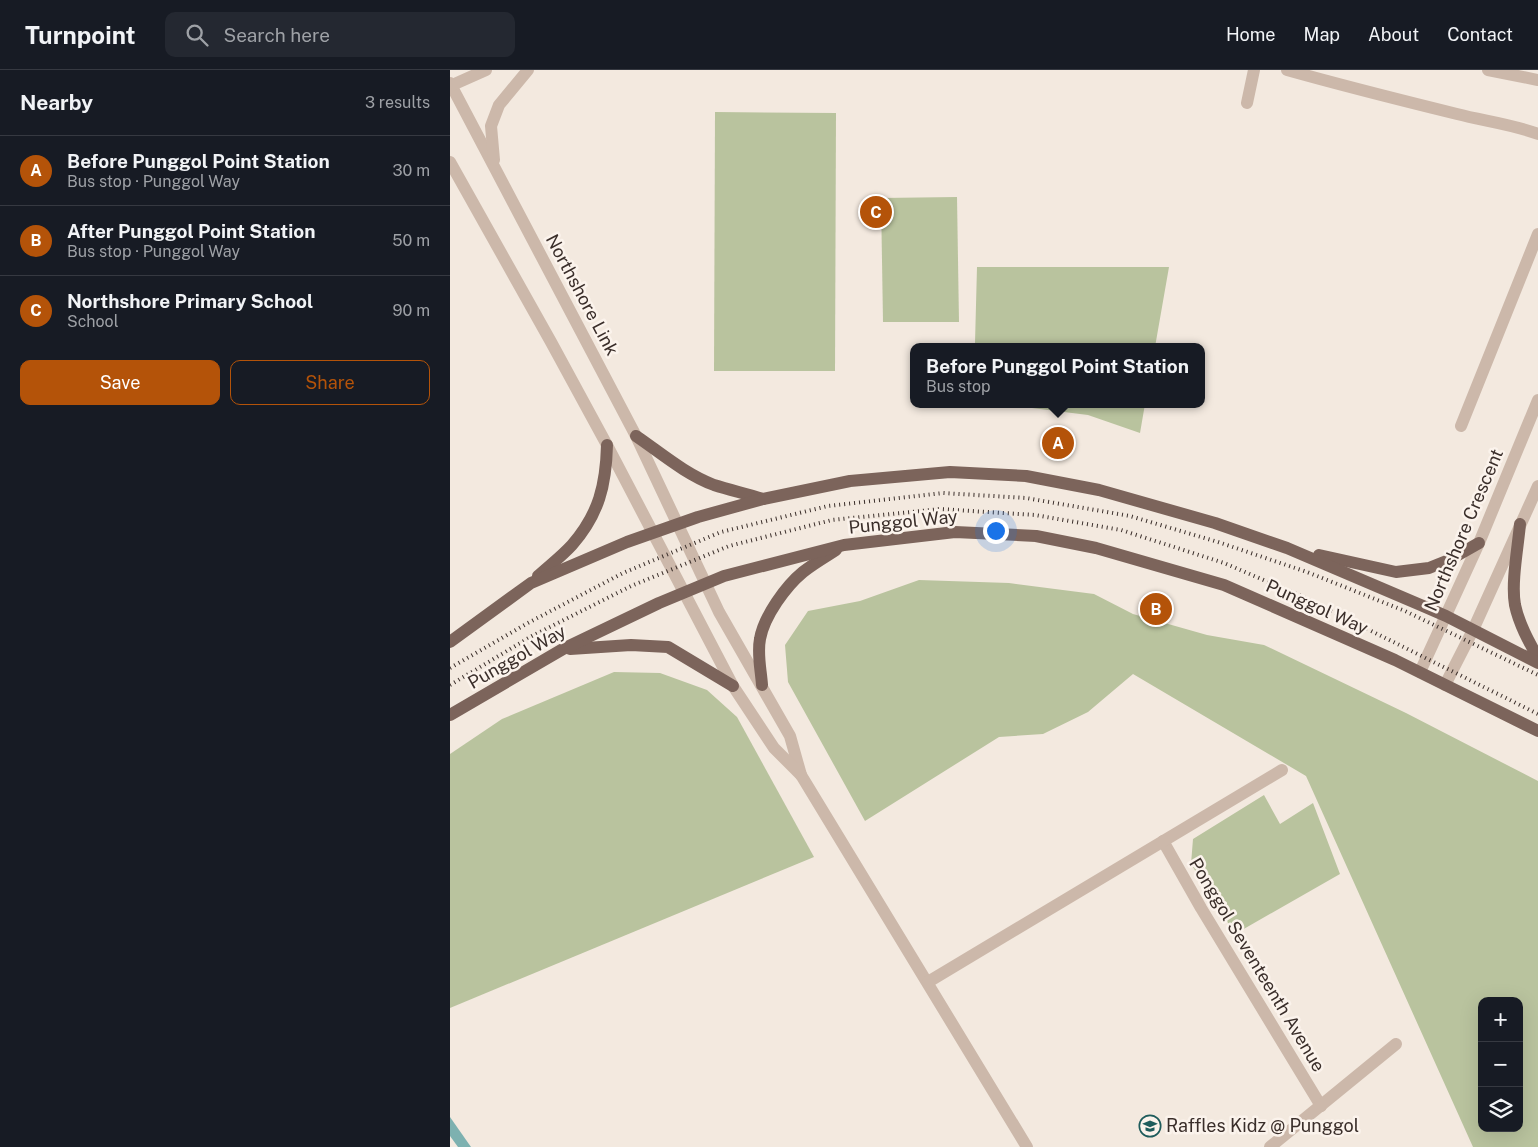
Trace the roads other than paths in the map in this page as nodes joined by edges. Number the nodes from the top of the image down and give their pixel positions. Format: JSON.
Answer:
{"nodes":[{"id":1,"x":486,"y":70,"type":"edge"},
{"id":2,"x":528,"y":70,"type":"edge"},
{"id":3,"x":1254,"y":70,"type":"edge"},
{"id":4,"x":1287,"y":70,"type":"edge"},
{"id":5,"x":1488,"y":70,"type":"edge"},
{"id":6,"x":1538,"y":80,"type":"edge"},
{"id":7,"x":450,"y":85,"type":"edge"},
{"id":8,"x":1247,"y":103,"type":"dead end"},
{"id":9,"x":1538,"y":134,"type":"edge"},
{"id":10,"x":451,"y":164,"type":"edge"},
{"id":11,"x":495,"y":167,"type":"junction"},
{"id":12,"x":1538,"y":234,"type":"edge"},
{"id":13,"x":1538,"y":400,"type":"edge"},
{"id":14,"x":1461,"y":426,"type":"dead end"},
{"id":15,"x":636,"y":436,"type":"junction"},
{"id":16,"x":607,"y":445,"type":"junction"},
{"id":17,"x":1538,"y":486,"type":"edge"},
{"id":18,"x":763,"y":499,"type":"junction"},
{"id":19,"x":677,"y":524,"type":"junction"},
{"id":20,"x":1520,"y":524,"type":"junction"},
{"id":21,"x":653,"y":533,"type":"junction"},
{"id":22,"x":1479,"y":543,"type":"junction"},
{"id":23,"x":844,"y":545,"type":"junction"},
{"id":24,"x":1287,"y":548,"type":"junction"},
{"id":25,"x":531,"y":583,"type":"junction"},
{"id":26,"x":705,"y":583,"type":"junction"},
{"id":27,"x":684,"y":592,"type":"junction"},
{"id":28,"x":1446,"y":616,"type":"junction"},
{"id":29,"x":1473,"y":630,"type":"junction"},
{"id":30,"x":450,"y":642,"type":"edge"},
{"id":31,"x":562,"y":649,"type":"junction"},
{"id":32,"x":1538,"y":658,"type":"edge"},
{"id":33,"x":1538,"y":663,"type":"edge"},
{"id":34,"x":1420,"y":672,"type":"junction"},
{"id":35,"x":762,"y":685,"type":"junction"},
{"id":36,"x":1445,"y":685,"type":"junction"},
{"id":37,"x":733,"y":686,"type":"junction"},
{"id":38,"x":450,"y":715,"type":"edge"},
{"id":39,"x":1538,"y":730,"type":"edge"},
{"id":40,"x":1282,"y":770,"type":"dead end"},
{"id":41,"x":801,"y":775,"type":"junction"},
{"id":42,"x":1163,"y":841,"type":"junction"},
{"id":43,"x":928,"y":982,"type":"junction"},
{"id":44,"x":1396,"y":1044,"type":"dead end"},
{"id":45,"x":1321,"y":1106,"type":"junction"},
{"id":46,"x":1027,"y":1147,"type":"edge"},
{"id":47,"x":1270,"y":1147,"type":"edge"}],
"edges":[{"from":1,"to":7,"type":"street"},
{"from":2,"to":11,"type":"street"},
{"from":3,"to":8,"type":"street"},
{"from":4,"to":9,"type":"street"},
{"from":5,"to":6,"type":"street"},
{"from":7,"to":11,"type":"street","name":"Northshore Link"},
{"from":10,"to":16,"type":"street"},
{"from":11,"to":15,"type":"street","name":"Northshore Link"},
{"from":12,"to":14,"type":"street"},
{"from":13,"to":22,"type":"street","name":"Northshore Crescent"},
{"from":15,"to":18,"type":"main road"},
{"from":15,"to":19,"type":"street","name":"Northshore Link"},
{"from":16,"to":21,"type":"street"},
{"from":16,"to":25,"type":"main road"},
{"from":17,"to":20,"type":"street"},
{"from":18,"to":19,"type":"main road"},
{"from":18,"to":24,"type":"main road"},
{"from":19,"to":21,"type":"main road"},
{"from":19,"to":26,"type":"street"},
{"from":20,"to":29,"type":"street"},
{"from":20,"to":32,"type":"main road"},
{"from":21,"to":25,"type":"main road"},
{"from":21,"to":27,"type":"street"},
{"from":22,"to":24,"type":"main road"},
{"from":22,"to":28,"type":"street","name":"Northshore Crescent"},
{"from":23,"to":26,"type":"main road","name":"Punggol Way"},
{"from":23,"to":34,"type":"main road","name":"Punggol Way"},
{"from":23,"to":35,"type":"main road"},
{"from":24,"to":28,"type":"main road"},
{"from":25,"to":30,"type":"main road"},
{"from":26,"to":27,"type":"main road","name":"Punggol Way"},
{"from":26,"to":35,"type":"street"},
{"from":27,"to":31,"type":"main road","name":"Punggol Way"},
{"from":27,"to":37,"type":"street"},
{"from":28,"to":29,"type":"main road"},
{"from":28,"to":34,"type":"street","name":"Northshore Crescent"},
{"from":29,"to":33,"type":"main road"},
{"from":29,"to":36,"type":"street"},
{"from":31,"to":37,"type":"main road"},
{"from":31,"to":38,"type":"main road","name":"Punggol Way"},
{"from":34,"to":36,"type":"main road","name":"Punggol Way"},
{"from":35,"to":41,"type":"street"},
{"from":36,"to":39,"type":"main road","name":"Punggol Way"},
{"from":37,"to":41,"type":"street"},
{"from":40,"to":42,"type":"street"},
{"from":41,"to":43,"type":"street"},
{"from":42,"to":43,"type":"street"},
{"from":42,"to":45,"type":"street","name":"Ponggol Seventeenth Avenue"},
{"from":43,"to":46,"type":"street"},
{"from":44,"to":45,"type":"street"},
{"from":45,"to":47,"type":"street"}]}
